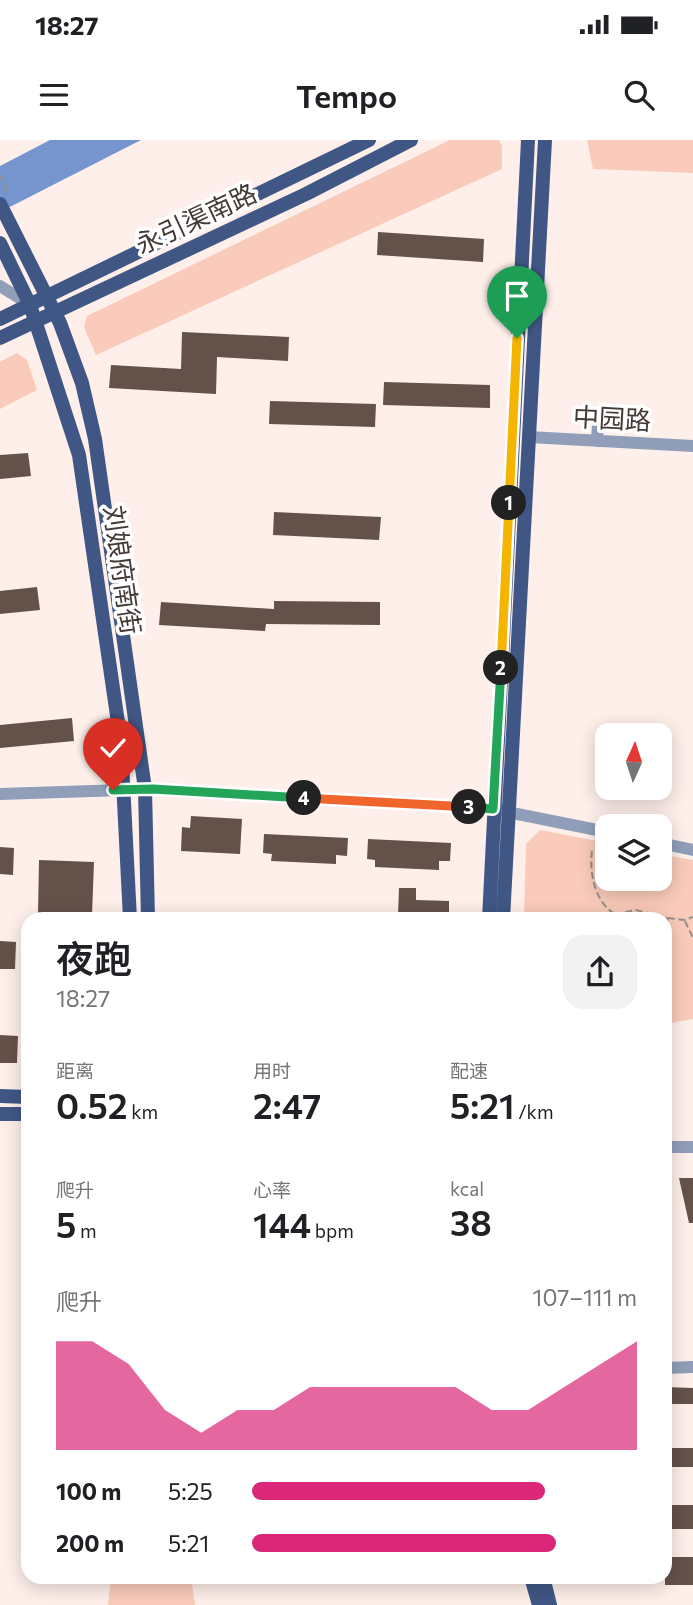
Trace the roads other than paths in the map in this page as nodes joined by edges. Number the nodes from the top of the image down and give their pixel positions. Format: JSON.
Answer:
{"nodes":[{"id":1,"x":369,"y":140,"type":"edge"},
{"id":2,"x":411,"y":140,"type":"edge"},
{"id":3,"x":528,"y":140,"type":"edge"},
{"id":4,"x":545,"y":140,"type":"edge"},
{"id":5,"x":5,"y":199,"type":"edge"},
{"id":6,"x":0,"y":243,"type":"edge"},
{"id":7,"x":0,"y":286,"type":"edge"},
{"id":8,"x":46,"y":297,"type":"junction"},
{"id":9,"x":30,"y":304,"type":"junction"},
{"id":10,"x":55,"y":312,"type":"junction"},
{"id":11,"x":0,"y":319,"type":"edge"},
{"id":12,"x":36,"y":320,"type":"junction"},
{"id":13,"x":0,"y":338,"type":"edge"},
{"id":14,"x":597,"y":425,"type":"dead end"},
{"id":15,"x":529,"y":437,"type":"junction"},
{"id":16,"x":597,"y":441,"type":"junction"},
{"id":17,"x":693,"y":446,"type":"edge"},
{"id":18,"x":125,"y":789,"type":"junction"},
{"id":19,"x":145,"y":789,"type":"junction"},
{"id":20,"x":0,"y":794,"type":"edge"},
{"id":21,"x":493,"y":809,"type":"junction"},
{"id":22,"x":508,"y":812,"type":"junction"},
{"id":23,"x":595,"y":830,"type":"edge"},
{"id":24,"x":672,"y":846,"type":"edge"},
{"id":25,"x":693,"y":850,"type":"edge"},
{"id":26,"x":130,"y":912,"type":"edge"},
{"id":27,"x":148,"y":912,"type":"edge"},
{"id":28,"x":489,"y":912,"type":"edge"},
{"id":29,"x":503,"y":912,"type":"edge"},
{"id":30,"x":0,"y":1096,"type":"edge"},
{"id":31,"x":21,"y":1097,"type":"edge"},
{"id":32,"x":0,"y":1114,"type":"edge"},
{"id":33,"x":21,"y":1114,"type":"edge"},
{"id":34,"x":672,"y":1147,"type":"edge"},
{"id":35,"x":693,"y":1147,"type":"edge"},
{"id":36,"x":693,"y":1367,"type":"edge"},
{"id":37,"x":672,"y":1368,"type":"edge"},
{"id":38,"x":533,"y":1584,"type":"edge"},
{"id":39,"x":545,"y":1584,"type":"edge"},
{"id":40,"x":539,"y":1605,"type":"edge"},
{"id":41,"x":550,"y":1605,"type":"edge"}],
"edges":[{"from":1,"to":8,"type":"main road","name":"永引渠南路"},
{"from":2,"to":10,"type":"main road","name":"永引渠南路"},
{"from":3,"to":21,"type":"main road"},
{"from":4,"to":15,"type":"main road"},
{"from":5,"to":8,"type":"main road","name":"刘娘府南街"},
{"from":6,"to":9,"type":"main road","name":"刘娘府南街"},
{"from":7,"to":9,"type":"street"},
{"from":8,"to":9,"type":"main road","name":"永引渠南路"},
{"from":8,"to":10,"type":"main road","name":"刘娘府南街"},
{"from":9,"to":11,"type":"main road","name":"永引渠南路"},
{"from":9,"to":12,"type":"main road","name":"刘娘府南街"},
{"from":10,"to":12,"type":"main road","name":"永引渠南路"},
{"from":10,"to":19,"type":"main road","name":"刘娘府南街"},
{"from":12,"to":13,"type":"main road","name":"永引渠南路"},
{"from":12,"to":18,"type":"main road","name":"刘娘府南街"},
{"from":14,"to":16,"type":"street"},
{"from":15,"to":16,"type":"street","name":"中园路"},
{"from":15,"to":22,"type":"main road"},
{"from":16,"to":17,"type":"street","name":"中园路"},
{"from":18,"to":19,"type":"street"},
{"from":18,"to":20,"type":"street"},
{"from":18,"to":26,"type":"main road","name":"刘娘府南街"},
{"from":19,"to":21,"type":"street"},
{"from":19,"to":27,"type":"main road","name":"刘娘府南街"},
{"from":21,"to":22,"type":"street"},
{"from":21,"to":28,"type":"main road"},
{"from":22,"to":23,"type":"street"},
{"from":22,"to":29,"type":"main road"},
{"from":24,"to":25,"type":"street"},
{"from":30,"to":31,"type":"main road"},
{"from":32,"to":33,"type":"main road"},
{"from":34,"to":35,"type":"street"},
{"from":36,"to":37,"type":"street"},
{"from":38,"to":40,"type":"main road"},
{"from":39,"to":41,"type":"main road"}]}
